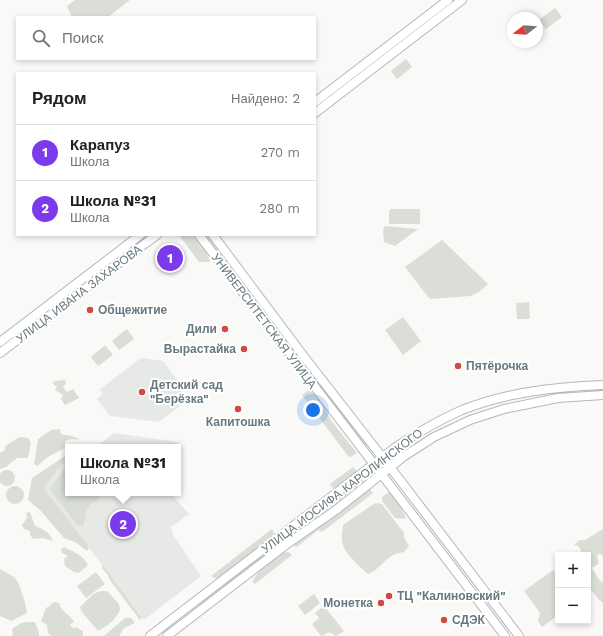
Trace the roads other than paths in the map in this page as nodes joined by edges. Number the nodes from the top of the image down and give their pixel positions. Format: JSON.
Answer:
{"nodes":[{"id":1,"x":448,"y":0,"type":"edge"},
{"id":2,"x":462,"y":0,"type":"edge"},
{"id":3,"x":316,"y":101,"type":"edge"},
{"id":4,"x":316,"y":112,"type":"edge"},
{"id":5,"x":139,"y":236,"type":"edge"},
{"id":6,"x":156,"y":236,"type":"edge"},
{"id":7,"x":200,"y":236,"type":"edge"},
{"id":8,"x":214,"y":236,"type":"edge"},
{"id":9,"x":0,"y":342,"type":"edge"},
{"id":10,"x":0,"y":353,"type":"edge"},
{"id":11,"x":603,"y":385,"type":"edge"},
{"id":12,"x":603,"y":396,"type":"edge"},
{"id":13,"x":383,"y":458,"type":"junction"},
{"id":14,"x":374,"y":465,"type":"junction"},
{"id":15,"x":390,"y":467,"type":"junction"},
{"id":16,"x":381,"y":474,"type":"junction"},
{"id":17,"x":150,"y":636,"type":"edge"},
{"id":18,"x":167,"y":636,"type":"edge"},
{"id":19,"x":505,"y":636,"type":"edge"},
{"id":20,"x":519,"y":636,"type":"edge"}],
"edges":[{"from":1,"to":3,"type":"main road"},
{"from":2,"to":4,"type":"main road"},
{"from":5,"to":9,"type":"main road","name":"УЛИЦА ИВАНА ЗАХАРОВА"},
{"from":6,"to":10,"type":"main road","name":"УЛИЦА ИВАНА ЗАХАРОВА"},
{"from":7,"to":14,"type":"main road","name":"УНИВЕРСИТЕТСКАЯ УЛИЦА"},
{"from":8,"to":13,"type":"main road","name":"УНИВЕРСИТЕТСКАЯ УЛИЦА"},
{"from":11,"to":13,"type":"main road","name":"УЛИЦА ИОСИФА КАРОЛИНСКОГО"},
{"from":12,"to":15,"type":"main road","name":"УЛИЦА ИОСИФА КАРОЛИНСКОГО"},
{"from":13,"to":14,"type":"main road","name":"УЛИЦА ИОСИФА КАРОЛИНСКОГО"},
{"from":13,"to":15,"type":"main road","name":"УНИВЕРСИТЕТСКАЯ УЛИЦА"},
{"from":14,"to":16,"type":"main road","name":"УНИВЕРСИТЕТСКАЯ УЛИЦА"},
{"from":14,"to":17,"type":"main road","name":"УЛИЦА ИОСИФА КАРОЛИНСКОГО"},
{"from":15,"to":16,"type":"main road","name":"УЛИЦА ИОСИФА КАРОЛИНСКОГО"},
{"from":15,"to":20,"type":"main road","name":"УНИВЕРСИТЕТСКАЯ УЛИЦА"},
{"from":16,"to":18,"type":"main road","name":"УЛИЦА ИОСИФА КАРОЛИНСКОГО"},
{"from":16,"to":19,"type":"main road","name":"УНИВЕРСИТЕТСКАЯ УЛИЦА"}]}
